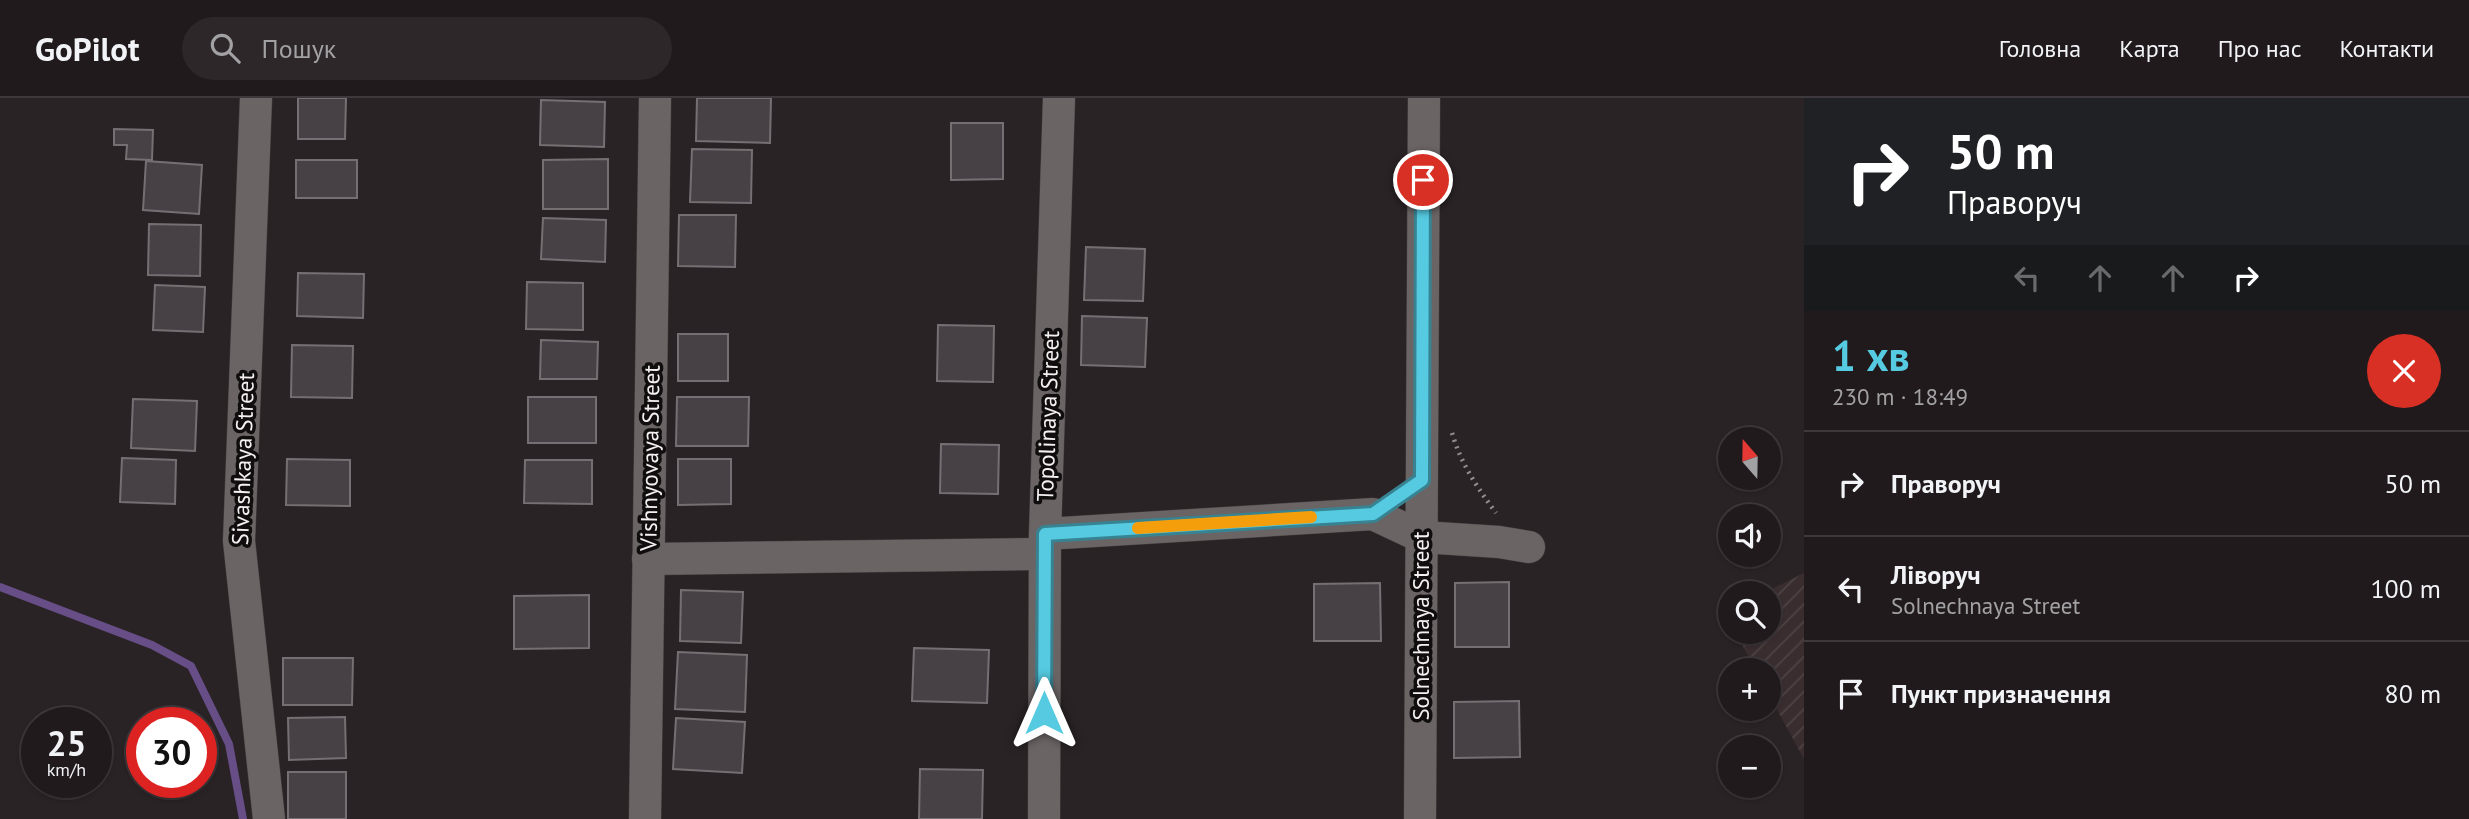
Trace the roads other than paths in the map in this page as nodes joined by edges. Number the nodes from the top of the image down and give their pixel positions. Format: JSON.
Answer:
{"nodes":[{"id":1,"x":256,"y":98,"type":"edge"},
{"id":2,"x":655,"y":98,"type":"edge"},
{"id":3,"x":1059,"y":98,"type":"edge"},
{"id":4,"x":1424,"y":98,"type":"edge"},
{"id":5,"x":1422,"y":480,"type":"junction"},
{"id":6,"x":1373,"y":514,"type":"junction"},
{"id":7,"x":1422,"y":537,"type":"junction"},
{"id":8,"x":1045,"y":544,"type":"junction"},
{"id":9,"x":1514,"y":544,"type":"road end"},
{"id":10,"x":648,"y":559,"type":"junction"},
{"id":11,"x":269,"y":819,"type":"edge"},
{"id":12,"x":645,"y":819,"type":"edge"},
{"id":13,"x":1044,"y":819,"type":"edge"},
{"id":14,"x":1420,"y":819,"type":"edge"}],
"edges":[{"from":1,"to":11,"type":"street","name":"Sivashkaya Street"},
{"from":2,"to":10,"type":"street","name":"Vishnyovaya Street"},
{"from":3,"to":8,"type":"street","name":"Topolinaya Street"},
{"from":4,"to":5,"type":"street","name":"Solnechnaya Street"},
{"from":5,"to":6,"type":"street"},
{"from":5,"to":7,"type":"street","name":"Solnechnaya Street"},
{"from":6,"to":7,"type":"street"},
{"from":6,"to":8,"type":"street"},
{"from":7,"to":9,"type":"street"},
{"from":7,"to":14,"type":"street","name":"Solnechnaya Street"},
{"from":8,"to":10,"type":"street"},
{"from":8,"to":13,"type":"street","name":"Topolinaya Street"},
{"from":10,"to":12,"type":"street","name":"Vishnyovaya Street"}]}
